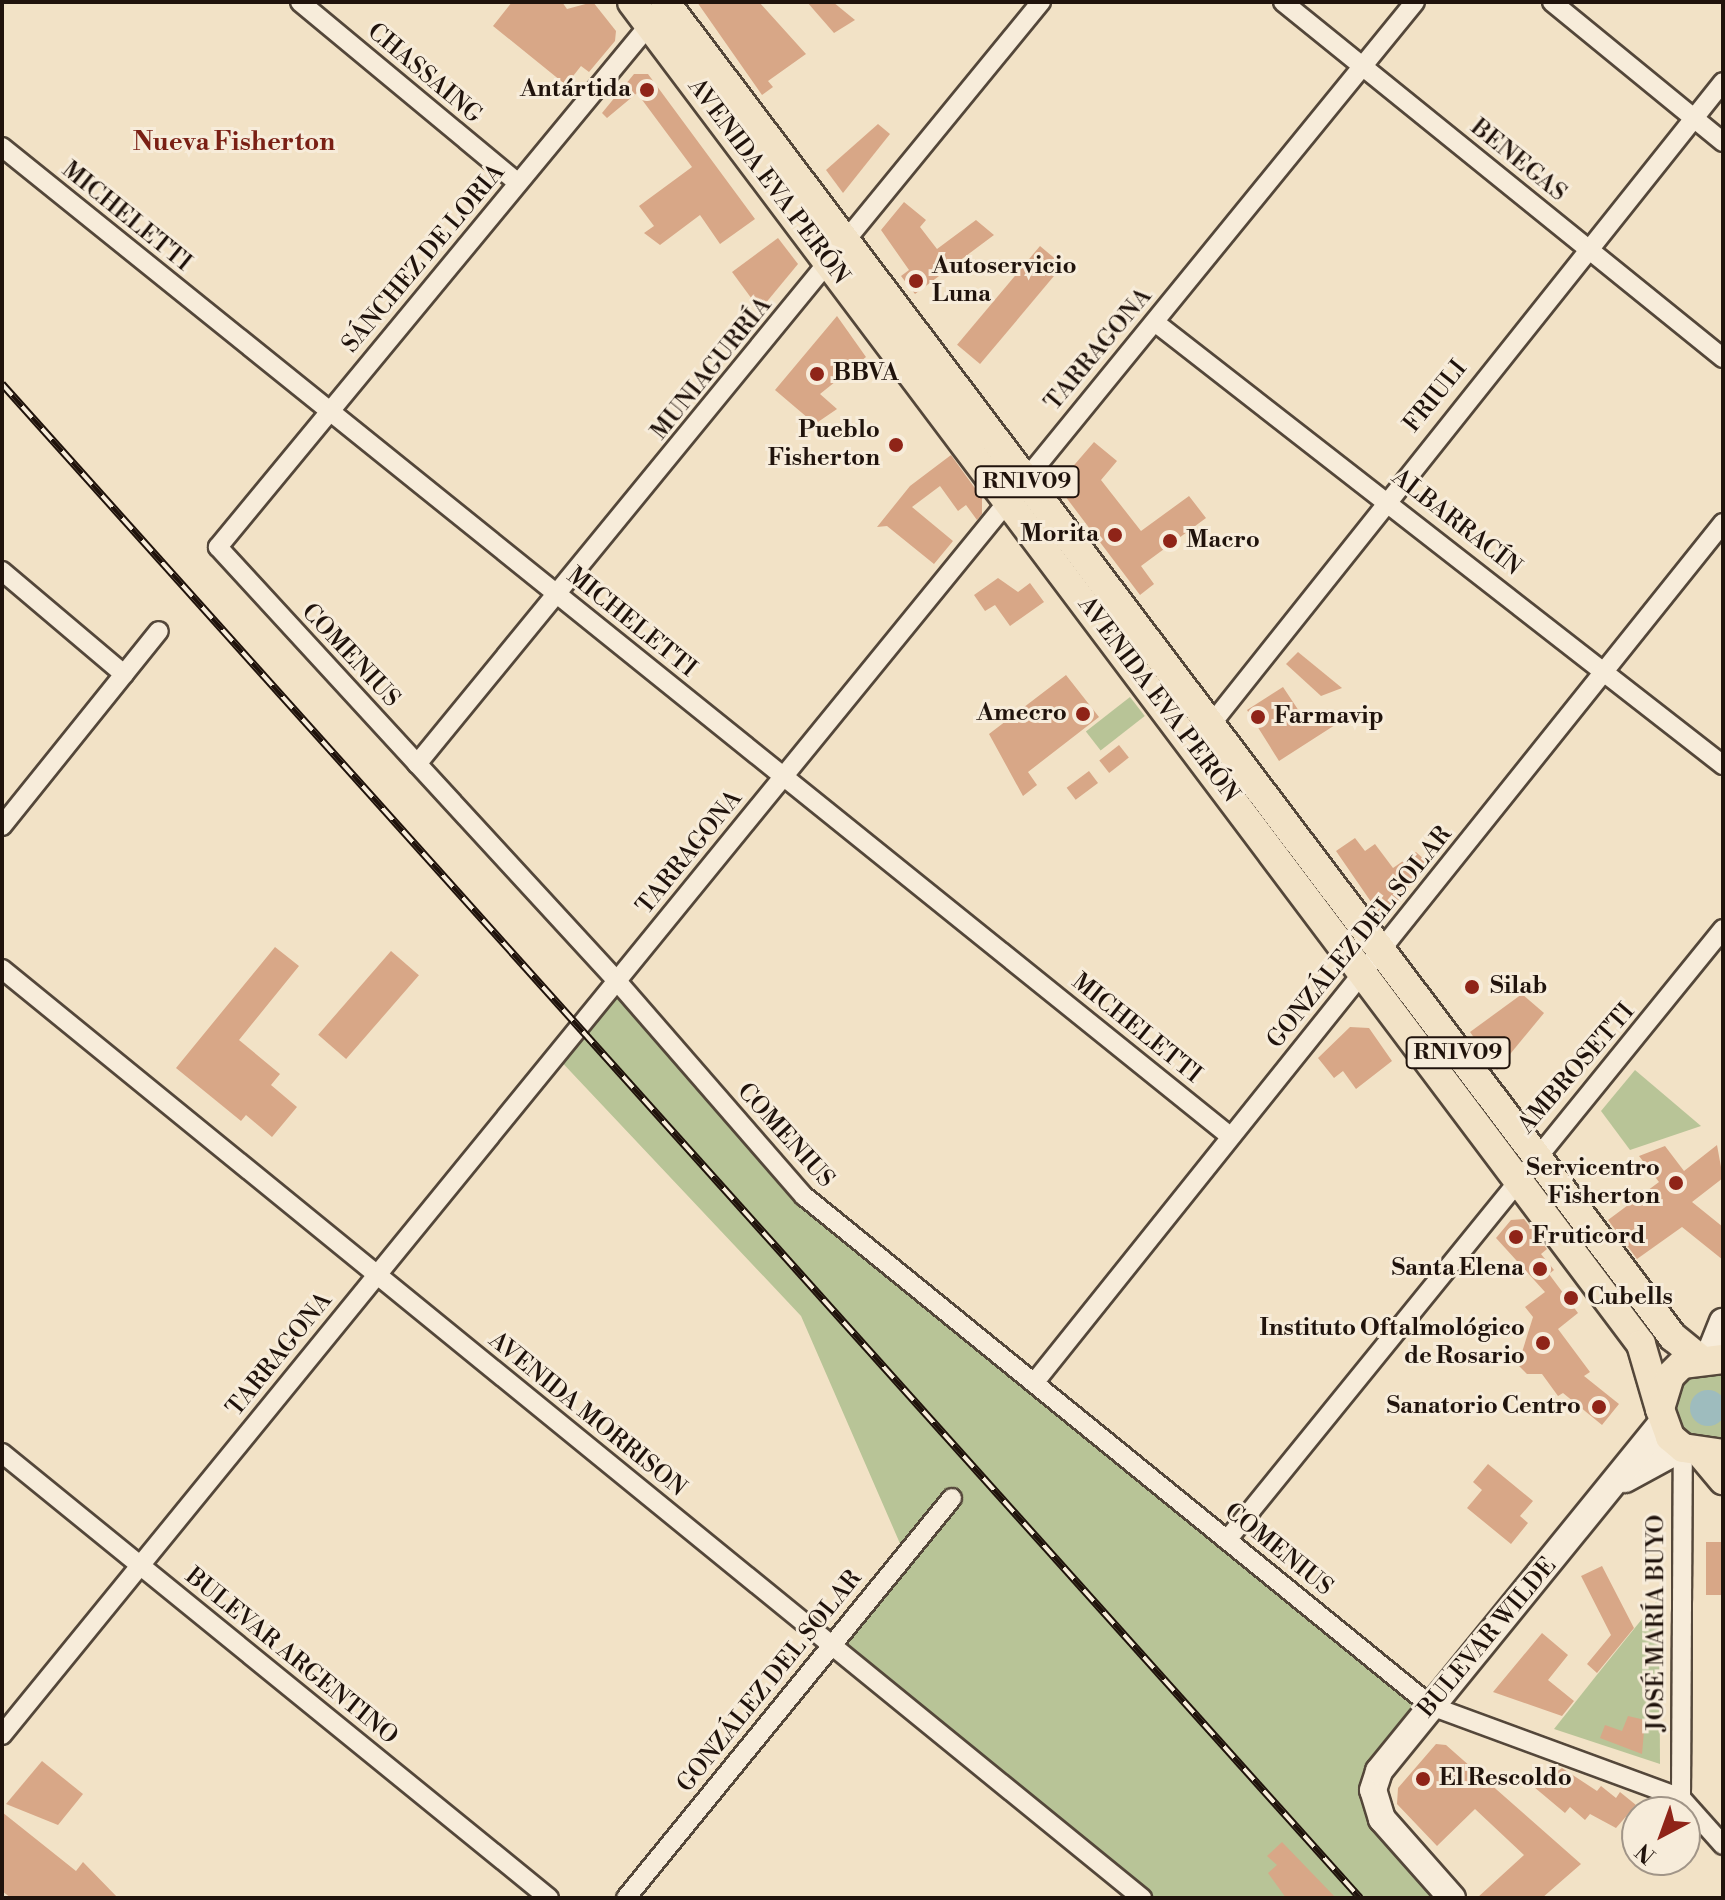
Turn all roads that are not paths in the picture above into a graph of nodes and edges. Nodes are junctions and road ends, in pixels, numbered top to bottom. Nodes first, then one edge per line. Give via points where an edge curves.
1 (300, 2) edge
2 (632, 2) edge
3 (1041, 2) edge
4 (1283, 2) edge
5 (1415, 2) edge
6 (1552, 2) edge
7 (662, 8) edge
8 (1364, 66) junction
9 (1723, 82) edge
10 (1694, 118) junction
11 (1723, 142) edge
12 (2, 147) edge
13 (518, 183) junction
14 (1587, 248) junction
15 (838, 253) junction
16 (1156, 323) junction
17 (1723, 358) edge
18 (329, 411) junction
19 (1014, 487) junction
20 (1386, 498) junction
21 (1723, 523) edge
22 (218, 547) joint
23 (2, 571) edge
24 (559, 596) junction
25 (159, 631) dead end
26 (1607, 672) junction
27 (124, 674) junction
28 (1208, 722) junction
29 (1193, 747) junction
30 (417, 764) junction
31 (1723, 765) edge
32 (784, 777) junction
33 (2, 826) edge
34 (1723, 929) edge
35 (1382, 950) junction
36 (2, 969) edge
37 (1361, 970) junction
38 (616, 980) junction
39 (1230, 1136) junction
40 (1535, 1155) junction
41 (1517, 1177) junction
42 (377, 1274) junction
43 (1723, 1322) edge
44 (1710, 1357) edge
45 (1034, 1383) junction
46 (1661, 1416) junction
47 (1698, 1451) edge
48 (2, 1453) edge
49 (1723, 1480) edge
50 (1618, 1483) junction
51 (952, 1498) dead end
52 (1227, 1540) junction
53 (140, 1565) junction
54 (830, 1644) junction
55 (1431, 1706) junction
56 (2, 1735) edge
57 (1676, 1796) edge
58 (1681, 1796) edge
59 (1701, 1820) edge
60 (1723, 1845) edge
61 (549, 1898) edge
62 (626, 1898) edge
63 (1142, 1898) edge
64 (1452, 1898) edge

1 - 13 street, CHASSAING
2 - 7 main road, AVENIDA EVA PERÓN / RN1V09
3 - 15 street, MUNIAGURRÍA
4 - 8 street, BENEGAS
5 - 8 street, TARRAGONA
6 - 10 street
7 - 13 street, SÁNCHEZ DE LORIA
7 - 15 main road, AVENIDA EVA PERÓN / RN1V09
8 - 14 street, BENEGAS
8 - 16 street, TARRAGONA
9 - 10 street, FRIULI
10 - 11 street
10 - 14 street, FRIULI
12 - 18 street, MICHELETTI
13 - 18 street, SÁNCHEZ DE LORIA
14 - 17 street, BENEGAS
14 - 20 street, FRIULI
15 - 19 main road, AVENIDA EVA PERÓN / RN1V09
15 - 24 street, MUNIAGURRÍA
16 - 19 street, TARRAGONA
16 - 20 street, ALBARRACÍN
18 - 22 street, SÁNCHEZ DE LORIA
18 - 24 street, MICHELETTI
19 - 28 main road, AVENIDA EVA PERÓN / RN1V09
19 - 29 main road, AVENIDA EVA PERÓN / RN1V09
19 - 32 street, TARRAGONA
20 - 26 street, ALBARRACÍN
20 - 28 street, FRIULI
21 - 26 street, GONZÁLEZ DEL SOLAR
22 - 30 street, COMENIUS
23 - 27 street
24 - 30 street, MUNIAGURRÍA
24 - 32 street, MICHELETTI
25 - 27 street
26 - 31 street, ALBARRACÍN
26 - 35 street, GONZÁLEZ DEL SOLAR
27 - 33 street
28 - 29 street, FRIULI
28 - 35 main road, AVENIDA EVA PERÓN / RN1V09
29 - 37 main road, AVENIDA EVA PERÓN / RN1V09
30 - 38 street, COMENIUS
32 - 38 street, TARRAGONA
32 - 39 street, MICHELETTI
34 - 40 street, AMBROSETTI via 1568,1124
35 - 37 street, GONZÁLEZ DEL SOLAR
35 - 40 main road, AVENIDA EVA PERÓN / RN1V09
36 - 42 street, AVENIDA MORRISON
37 - 39 street, GONZÁLEZ DEL SOLAR
37 - 41 main road, AVENIDA EVA PERÓN / RN1V09
38 - 42 street, TARRAGONA
38 - 45 street, COMENIUS via 804,1196
39 - 45 street, GONZÁLEZ DEL SOLAR
40 - 41 street, AMBROSETTI
40 - 44 main road, AVENIDA EVA PERÓN / RN1V09 via 1673,1337
41 - 46 main road, AVENIDA EVA PERÓN / RN1V09 via 1648,1354
41 - 52 street, AMBROSETTI
42 - 53 street, TARRAGONA
42 - 54 street, AVENIDA MORRISON
43 - 44 street
44 - 46 main road via 1670,1376
45 - 52 street, COMENIUS
46 - 47 main road, RN1V09
46 - 50 street, BULEVAR WILDE
47 - 49 main road, RN1V09
47 - 50 street, BULEVAR WILDE
47 - 58 street, JOSÉ MARÍA BUYO
48 - 53 street, BULEVAR ARGENTINO
50 - 55 street, BULEVAR WILDE
51 - 54 street, GONZÁLEZ DEL SOLAR
52 - 55 street, COMENIUS
53 - 56 street, TARRAGONA
53 - 61 street, BULEVAR ARGENTINO
54 - 62 street, GONZÁLEZ DEL SOLAR
54 - 63 street, AVENIDA MORRISON
55 - 57 street, COMENIUS
55 - 64 street, BULEVAR WILDE via 1379,1771 1374,1801
59 - 60 street

